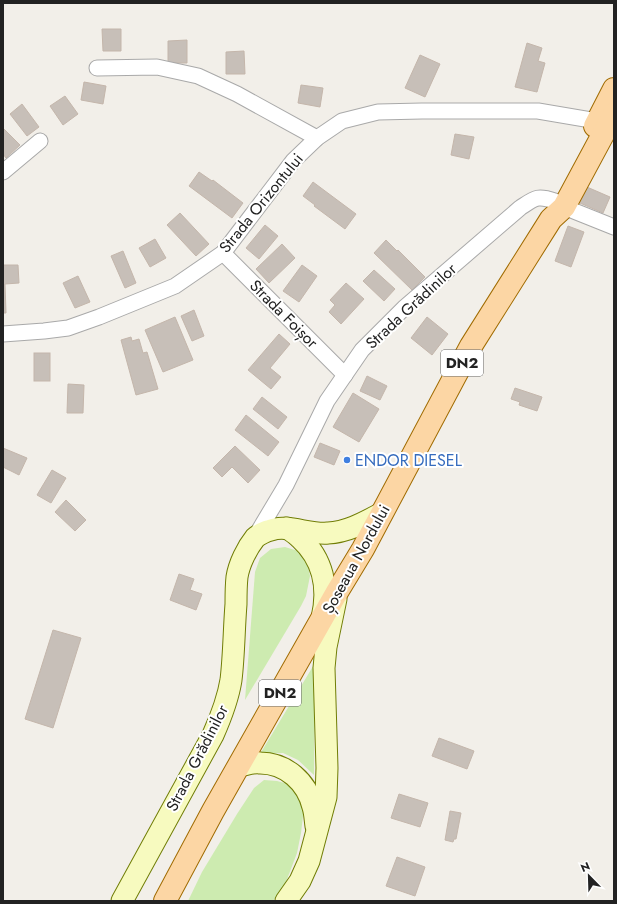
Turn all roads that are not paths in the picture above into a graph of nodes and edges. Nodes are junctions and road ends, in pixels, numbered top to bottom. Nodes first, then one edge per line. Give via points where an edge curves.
1 (97, 68) dead end
2 (614, 89) edge
3 (609, 120) edge
4 (317, 138) junction
5 (40, 141) dead end
6 (3, 172) edge
7 (557, 209) junction
8 (614, 227) edge
9 (222, 253) junction
10 (3, 334) edge
11 (345, 375) junction
12 (382, 513) junction
13 (287, 528) junction
14 (256, 537) junction
15 (337, 592) junction
16 (322, 620) junction
17 (239, 766) junction
18 (317, 833) junction
19 (122, 901) edge
20 (165, 901) edge
21 (286, 901) edge

1 - 4 street, Strada Orizontului via 156,67 198,76
2 - 3 main road, Șoseaua Nordului / DN2
3 - 4 street, Strada Orizontului via 538,111 378,112 342,121
3 - 7 main road, Șoseaua Nordului / DN2
4 - 9 street, Strada Orizontului via 293,162
5 - 6 street
7 - 8 street, Strada Grădinilor
7 - 11 street, Strada Grădinilor via 543,197 532,200 520,208 404,308 362,350
7 - 12 main road, Șoseaua Nordului / DN2 via 471,346
9 - 10 street, Strada Orizontului via 175,286 85,323 68,328
9 - 11 street, Strada Foișor
11 - 14 street, Strada Grădinilor via 327,401 286,485
12 - 13 street via 361,525 328,534
12 - 15 main road, Șoseaua Nordului / DN2
13 - 14 street via 271,529
13 - 16 street via 309,549 323,575 325,605
14 - 19 street, Strada Grădinilor via 244,555 237,576 233,660 220,720
15 - 16 main road, Șoseaua Nordului / DN2
15 - 18 street via 324,668 328,768 326,797
16 - 17 main road, Șoseaua Nordului / DN2
17 - 18 street via 260,763 281,766 298,778 307,791 313,807
17 - 20 main road, Șoseaua Nordului / DN2
18 - 21 street via 300,881

